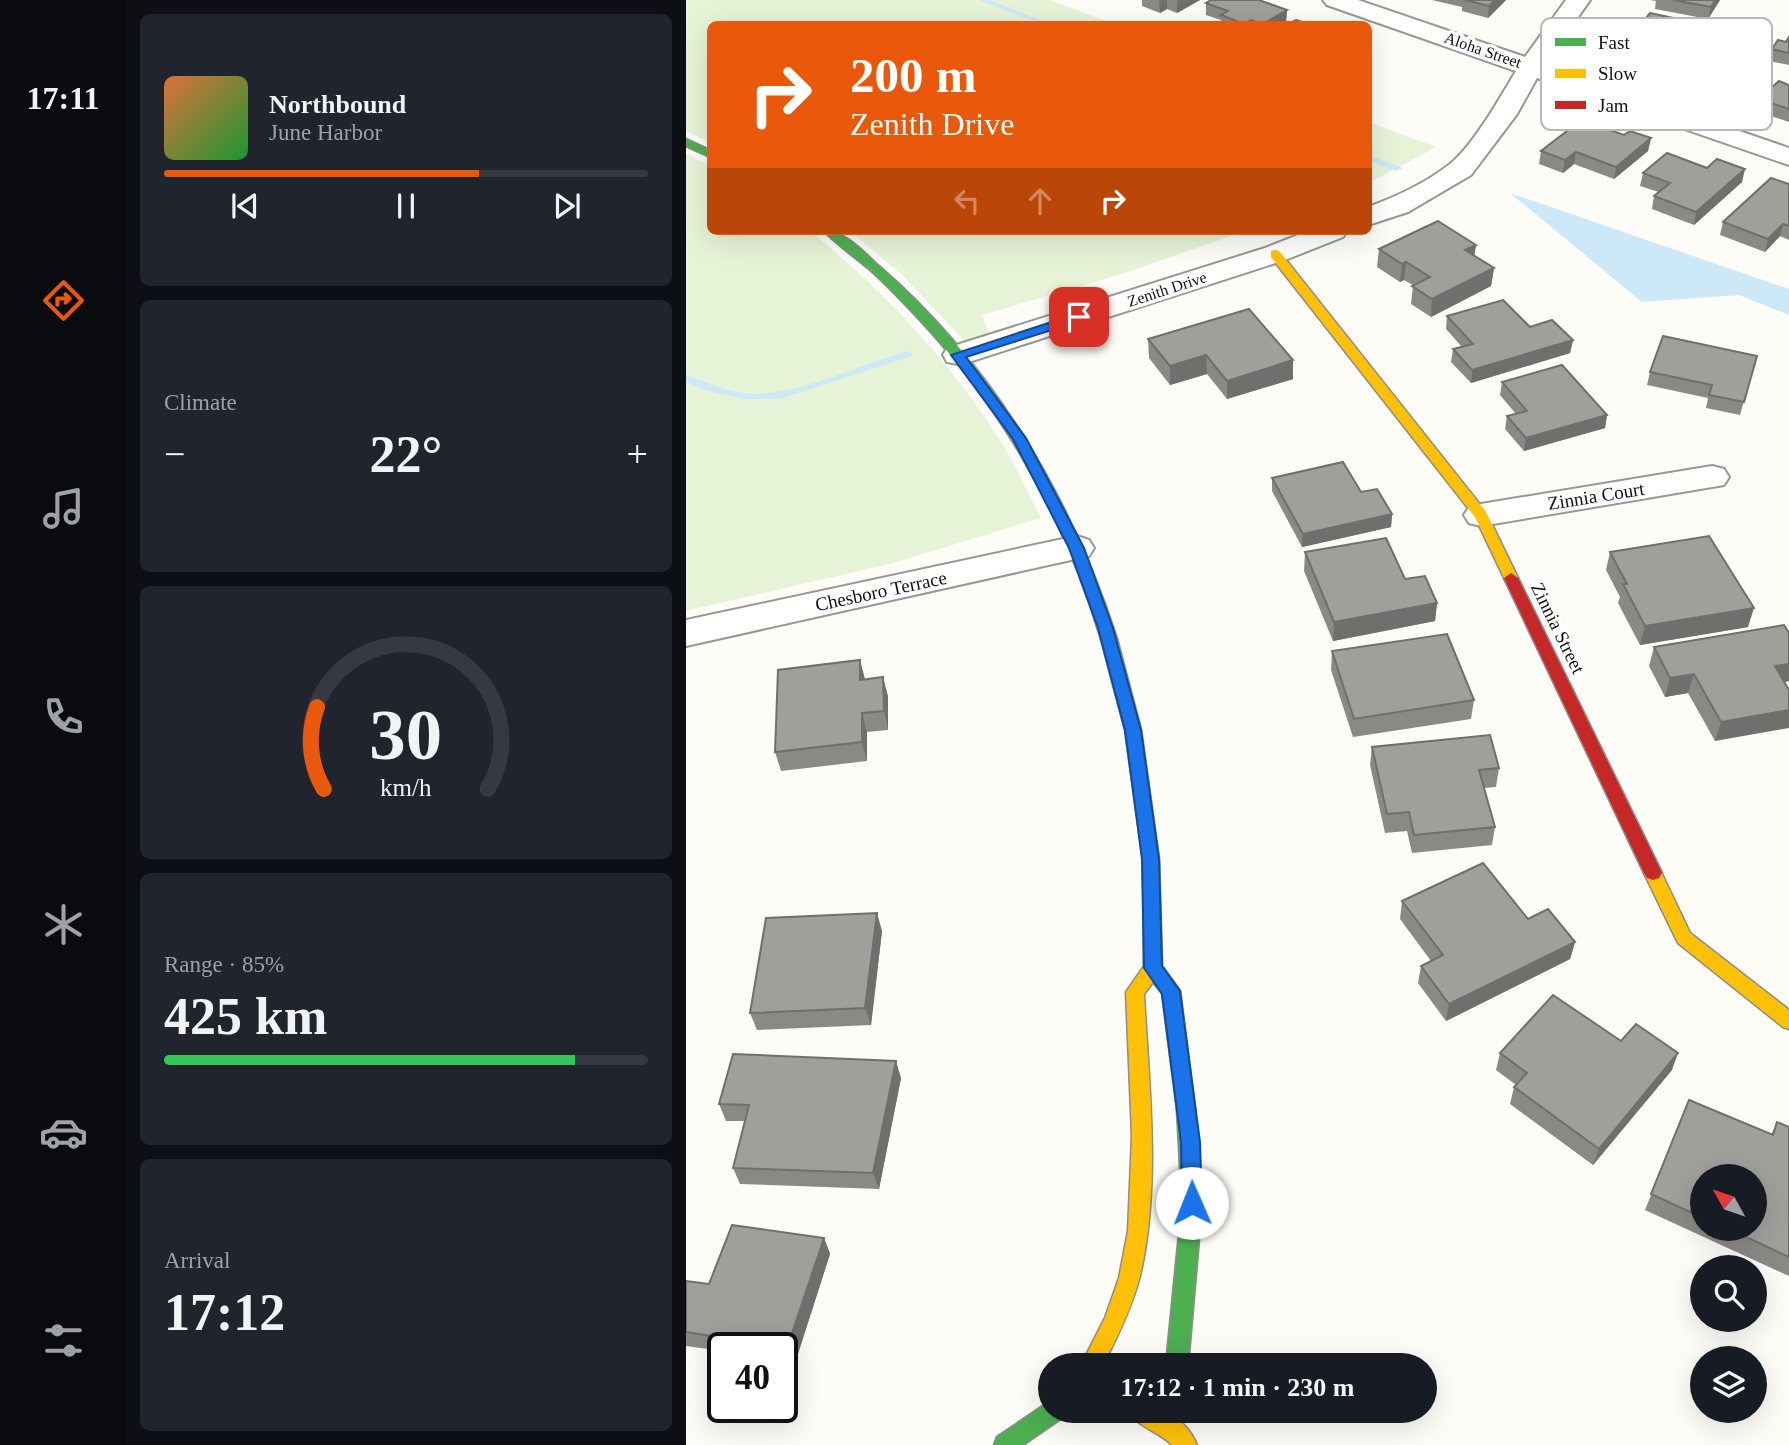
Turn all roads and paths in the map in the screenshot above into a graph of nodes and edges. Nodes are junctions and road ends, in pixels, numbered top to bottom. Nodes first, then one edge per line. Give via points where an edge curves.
1 (1335, 0) edge
2 (1578, 0) edge
3 (1565, 18) edge
4 (1541, 53) edge
5 (1531, 67) junction
6 (1541, 70) edge
7 (1712, 130) edge
8 (686, 142) edge
9 (707, 152) edge
10 (1789, 157) edge
11 (1372, 215) edge
12 (835, 235) edge
13 (1324, 235) edge
14 (1275, 254) junction
15 (958, 355) junction
16 (1712, 477) dead end
17 (1481, 515) junction
18 (1077, 548) junction
19 (686, 633) edge
20 (1153, 968) junction
21 (1789, 1021) edge
22 (1098, 1353) edge
23 (1178, 1353) edge
24 (1038, 1419) edge
25 (1162, 1423) edge
26 (1171, 1423) edge
27 (1171, 1428) junction
28 (1005, 1445) edge
29 (1186, 1445) edge

1 - 5 street, Aloha Street
2 - 3 street
4 - 5 street
5 - 6 street, Aloha Street
5 - 11 street via 1504,114 1461,169
7 - 10 street, Aloha Street
8 - 9 street
12 - 15 street via 887,279
13 - 14 street, Zenith Drive
14 - 15 street, Zenith Drive
14 - 17 street, Zinnia Street
15 - 18 street via 1019,438
16 - 17 street, Zinnia Court
17 - 21 street, Zinnia Street via 1684,938
18 - 19 street, Chesboro Terrace
18 - 20 street via 1106,628 1133,730 1151,859
20 - 22 street via 1135,992 1142,1206 1122,1302
20 - 23 street via 1171,991 1190,1142 1192,1203
24 - 28 street
25 - 27 street
26 - 27 street
27 - 29 street

